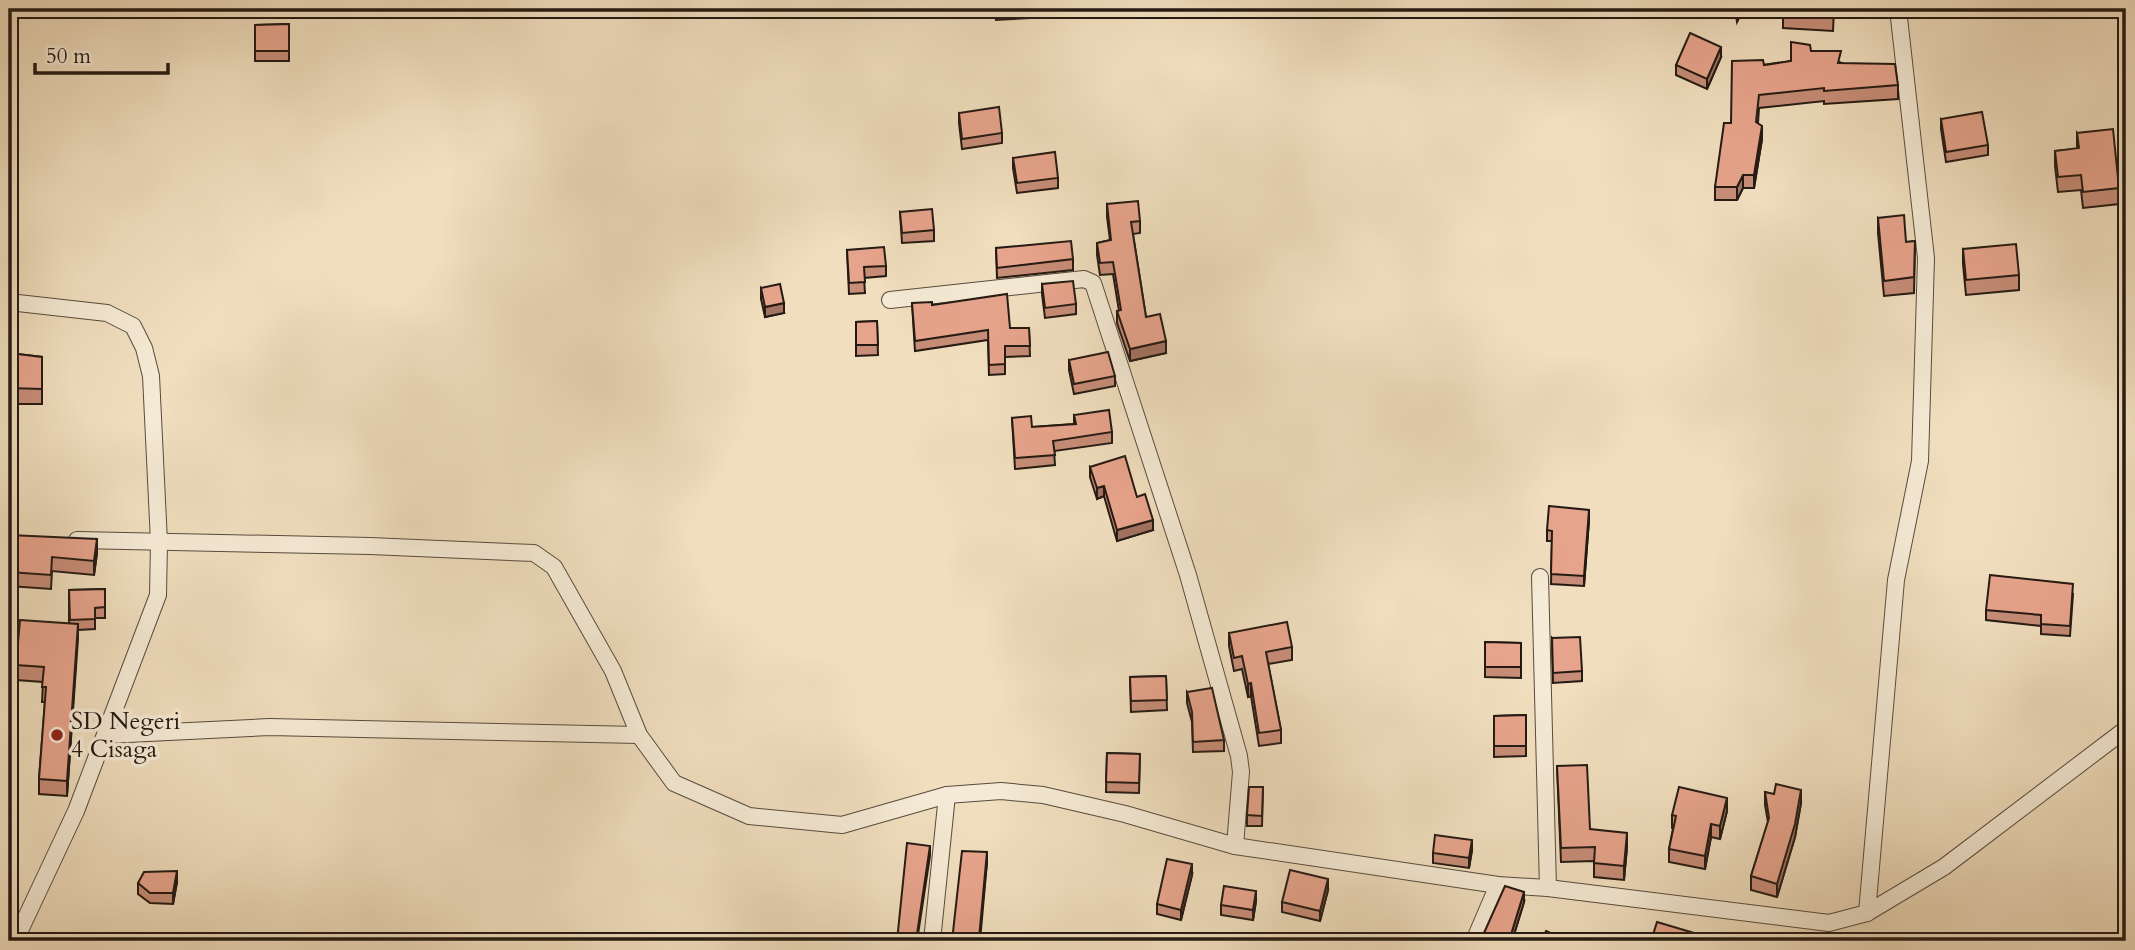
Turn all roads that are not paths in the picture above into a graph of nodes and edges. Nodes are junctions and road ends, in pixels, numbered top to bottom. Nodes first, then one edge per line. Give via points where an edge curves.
1 (1898, 9) edge
2 (890, 300) dead end
3 (9, 302) edge
4 (63, 540) edge
5 (159, 542) junction
6 (1540, 577) dead end
7 (2126, 729) edge
8 (107, 735) junction
9 (639, 735) junction
10 (947, 795) junction
11 (1234, 846) junction
12 (1498, 885) junction
13 (1548, 888) junction
14 (1867, 913) junction
15 (15, 941) edge
16 (932, 941) edge
17 (1474, 941) edge

1 - 14 street via 1926,258 1920,447 1896,580
2 - 11 street via 1084,279 1093,283 1188,575 1239,756
3 - 5 street via 107,313 133,326 151,376
4 - 5 street
5 - 8 street via 158,595
5 - 9 street via 370,545 534,554 554,567 613,671
6 - 13 street
7 - 14 street via 1944,867
8 - 9 street via 269,727
8 - 15 street
9 - 10 street via 674,783 749,816 842,825
10 - 11 street via 1043,795
10 - 16 street
11 - 12 street
12 - 13 street
12 - 17 street
13 - 14 street via 1829,923

